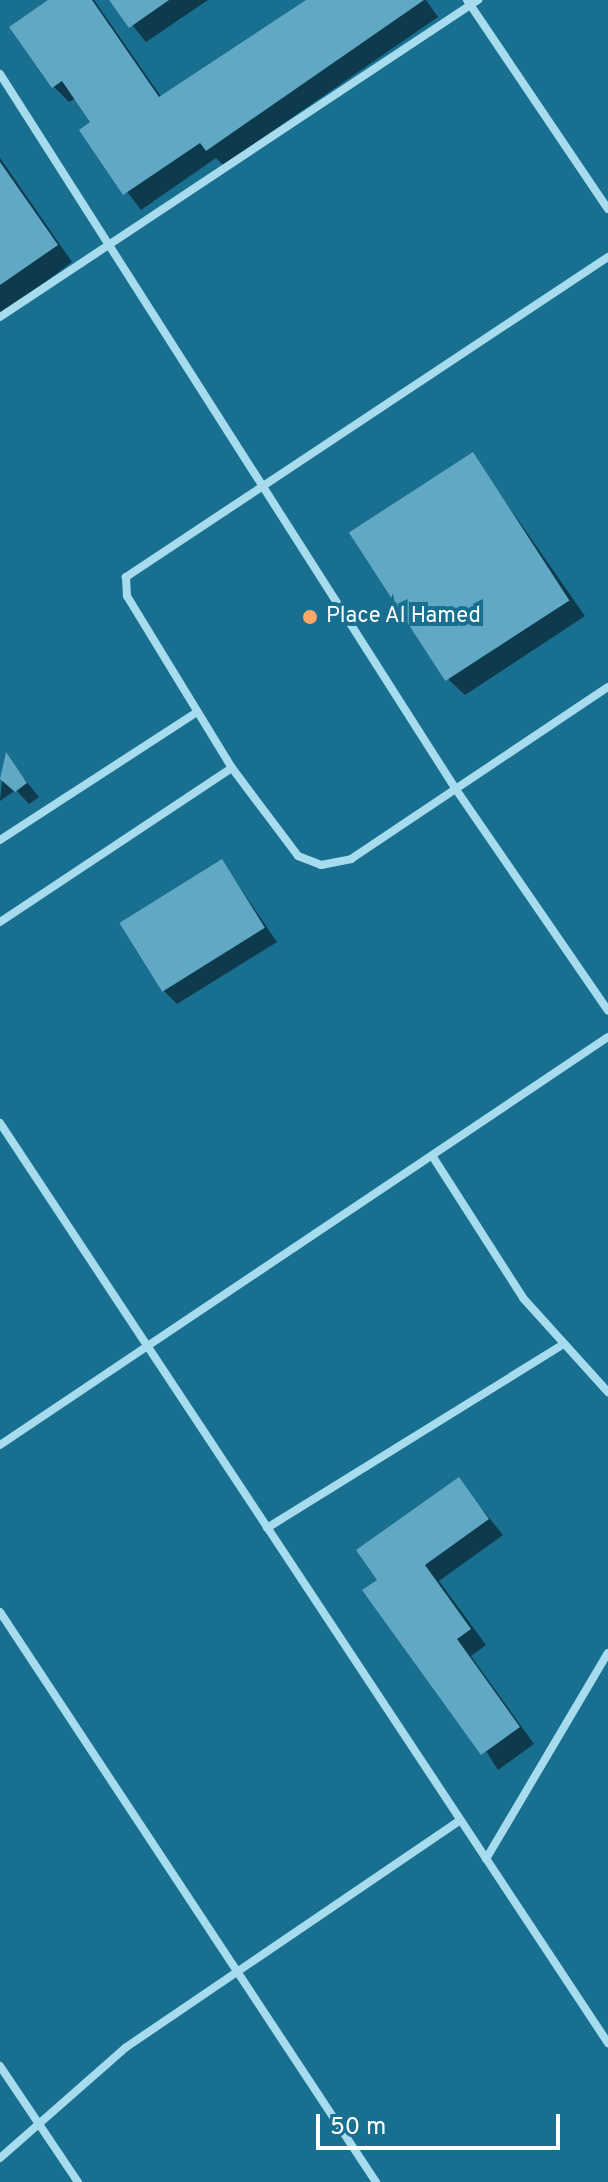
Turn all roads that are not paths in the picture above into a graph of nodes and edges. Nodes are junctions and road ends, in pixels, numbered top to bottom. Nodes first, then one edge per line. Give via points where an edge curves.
1 (472, 2) edge
2 (0, 74) edge
3 (608, 209) edge
4 (104, 246) junction
5 (608, 257) edge
6 (0, 317) edge
7 (261, 486) junction
8 (608, 687) edge
9 (197, 712) junction
10 (232, 768) junction
11 (455, 788) junction
12 (0, 840) edge
13 (0, 922) edge
14 (608, 1011) edge
15 (608, 1037) edge
16 (0, 1123) edge
17 (433, 1157) junction
18 (147, 1345) junction
19 (561, 1346) junction
20 (608, 1392) edge
21 (0, 1445) edge
22 (267, 1528) junction
23 (0, 1612) edge
24 (608, 1653) edge
25 (460, 1820) junction
26 (486, 1859) junction
27 (237, 1977) junction
28 (608, 2043) edge
29 (0, 2066) edge
30 (38, 2122) junction
31 (0, 2158) edge
32 (78, 2182) edge
33 (376, 2182) edge

1 - 3 street
1 - 4 street
2 - 4 street
4 - 6 street
4 - 7 street
5 - 7 street
7 - 9 street via 126,577 127,596
7 - 11 street
8 - 11 street
9 - 10 street
9 - 12 street
10 - 11 street via 298,856 321,865 351,859
10 - 13 street
11 - 14 street
15 - 17 street
16 - 18 street
17 - 18 street
17 - 19 street via 497,1262
18 - 21 street
18 - 22 street
19 - 20 street
19 - 22 street
22 - 25 street
23 - 27 street
24 - 26 street
25 - 26 street
25 - 27 street
26 - 28 street
27 - 30 street via 125,2048
27 - 33 street
29 - 30 street
30 - 31 street
30 - 32 street

